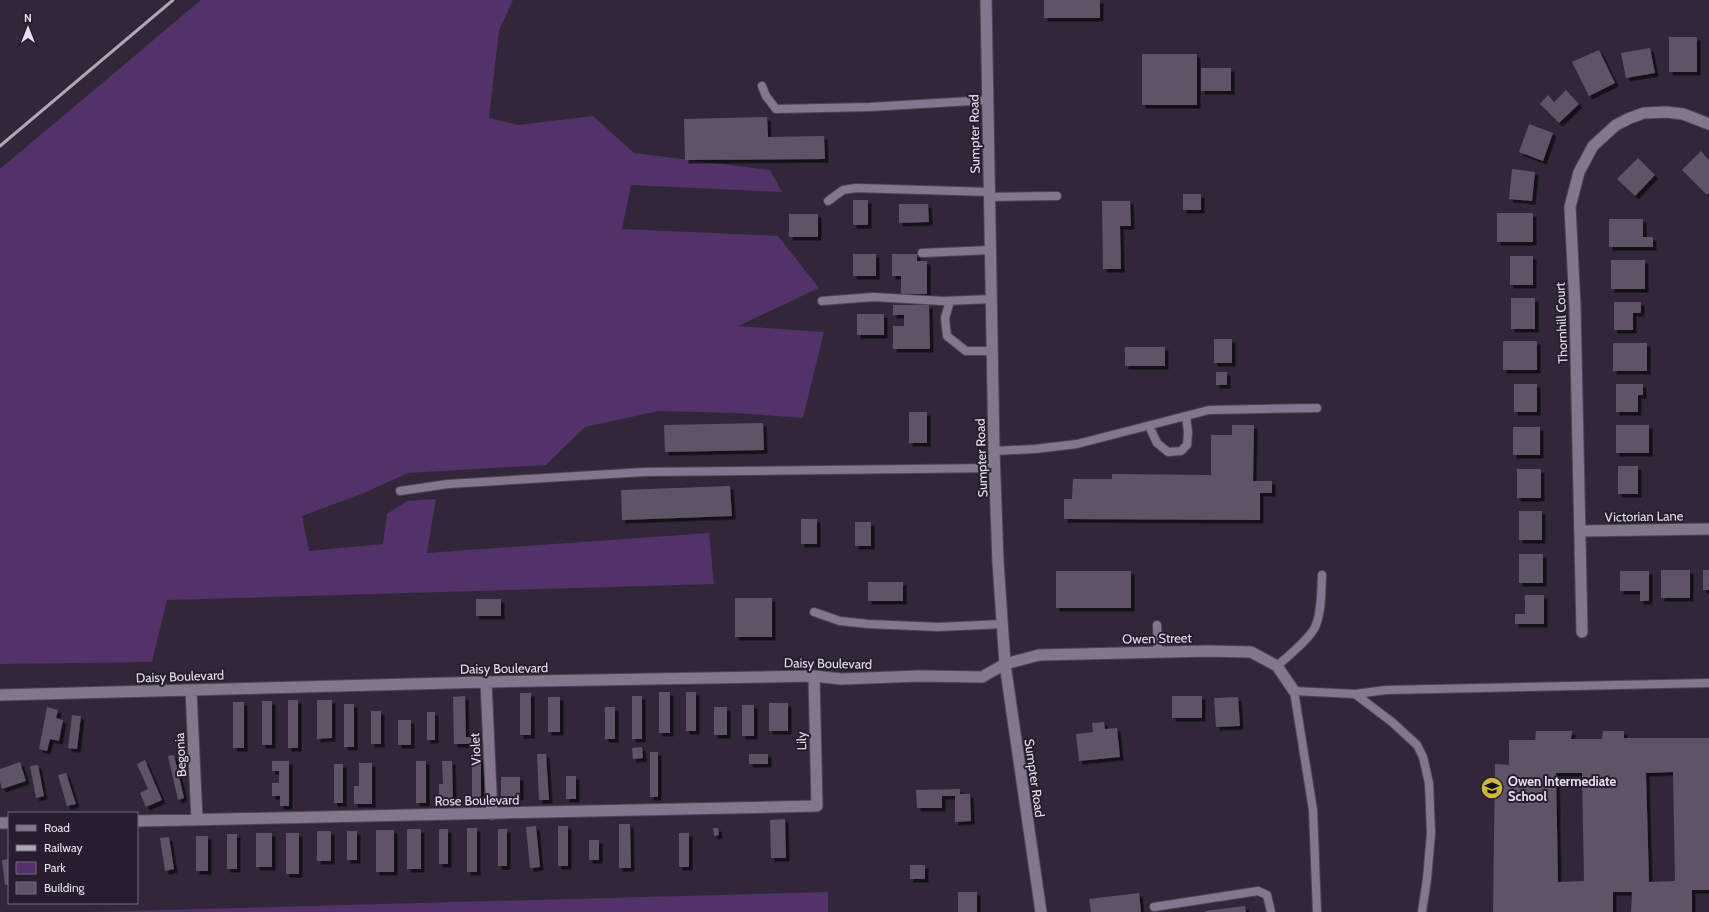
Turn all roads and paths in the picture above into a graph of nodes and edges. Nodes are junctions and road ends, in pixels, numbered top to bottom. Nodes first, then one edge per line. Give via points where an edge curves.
1 (986, 0) edge
2 (762, 86) dead end
3 (988, 100) junction
4 (1709, 124) edge
5 (990, 195) junction
6 (1057, 196) dead end
7 (828, 201) dead end
8 (991, 250) junction
9 (922, 253) dead end
10 (992, 299) junction
11 (950, 300) junction
12 (822, 301) dead end
13 (992, 351) junction
14 (1317, 408) dead end
15 (1186, 416) junction
16 (1149, 426) junction
17 (994, 451) junction
18 (995, 468) junction
19 (400, 491) dead end
20 (1709, 529) edge
21 (1580, 531) junction
22 (1322, 575) dead end
23 (814, 612) dead end
24 (1003, 624) junction
25 (1157, 625) dead end
26 (1582, 632) dead end
27 (1158, 652) junction
28 (1005, 664) junction
29 (1278, 666) junction
30 (814, 676) junction
31 (486, 682) junction
32 (1709, 682) edge
33 (191, 690) junction
34 (1294, 691) junction
35 (1355, 694) junction
36 (0, 695) edge
37 (817, 806) joint
38 (492, 814) junction
39 (197, 820) junction
40 (138, 821) edge
41 (1154, 907) dead end
42 (1041, 912) edge
43 (1271, 912) edge
44 (1317, 912) edge
45 (1422, 912) edge

1 - 3 street, Sumpter Road
2 - 3 lane via 776,109
3 - 5 street, Sumpter Road
4 - 21 street, Thornhill Court via 1683,114 1666,112 1644,113 1630,118 1616,125 1593,146 1579,172 1570,207
5 - 6 lane
5 - 7 lane via 856,188 843,190
5 - 8 street, Sumpter Road
8 - 9 lane
8 - 10 street, Sumpter Road
10 - 11 lane
10 - 13 street, Sumpter Road
11 - 12 lane via 874,297
11 - 13 lane via 945,318 947,336 966,351
13 - 17 street, Sumpter Road
14 - 15 lane via 1209,410
15 - 16 lane
15 - 16 lane via 1187,445 1181,451 1168,452 1157,443
16 - 17 lane via 1077,444
17 - 18 street, Sumpter Road
18 - 19 lane via 644,472 448,484
18 - 24 street, Sumpter Road
20 - 21 street, Victorian Lane
21 - 26 street, Thornhill Court
22 - 29 lane via 1316,626
23 - 24 lane via 840,621 868,624 938,627
24 - 28 street, Sumpter Road
25 - 27 lane
27 - 28 street, Owen Street via 1039,655
27 - 29 street, Owen Street via 1251,652
28 - 30 street, Daisy Boulevard via 982,677 920,676 841,680
28 - 42 street, Sumpter Road
29 - 34 street, Owen Street
30 - 31 street, Daisy Boulevard
30 - 37 street, Lily
31 - 33 street, Daisy Boulevard
31 - 38 street, Violet
32 - 35 lane via 1386,690
33 - 36 street, Daisy Boulevard
33 - 39 street, Begonia
34 - 35 lane
34 - 44 lane via 1313,810
35 - 45 lane via 1409,736 1423,757 1429,783 1431,833
37 - 38 street, Rose Boulevard
38 - 39 street, Rose Boulevard
39 - 40 street, Rose Boulevard
41 - 43 lane via 1258,891 1267,895

